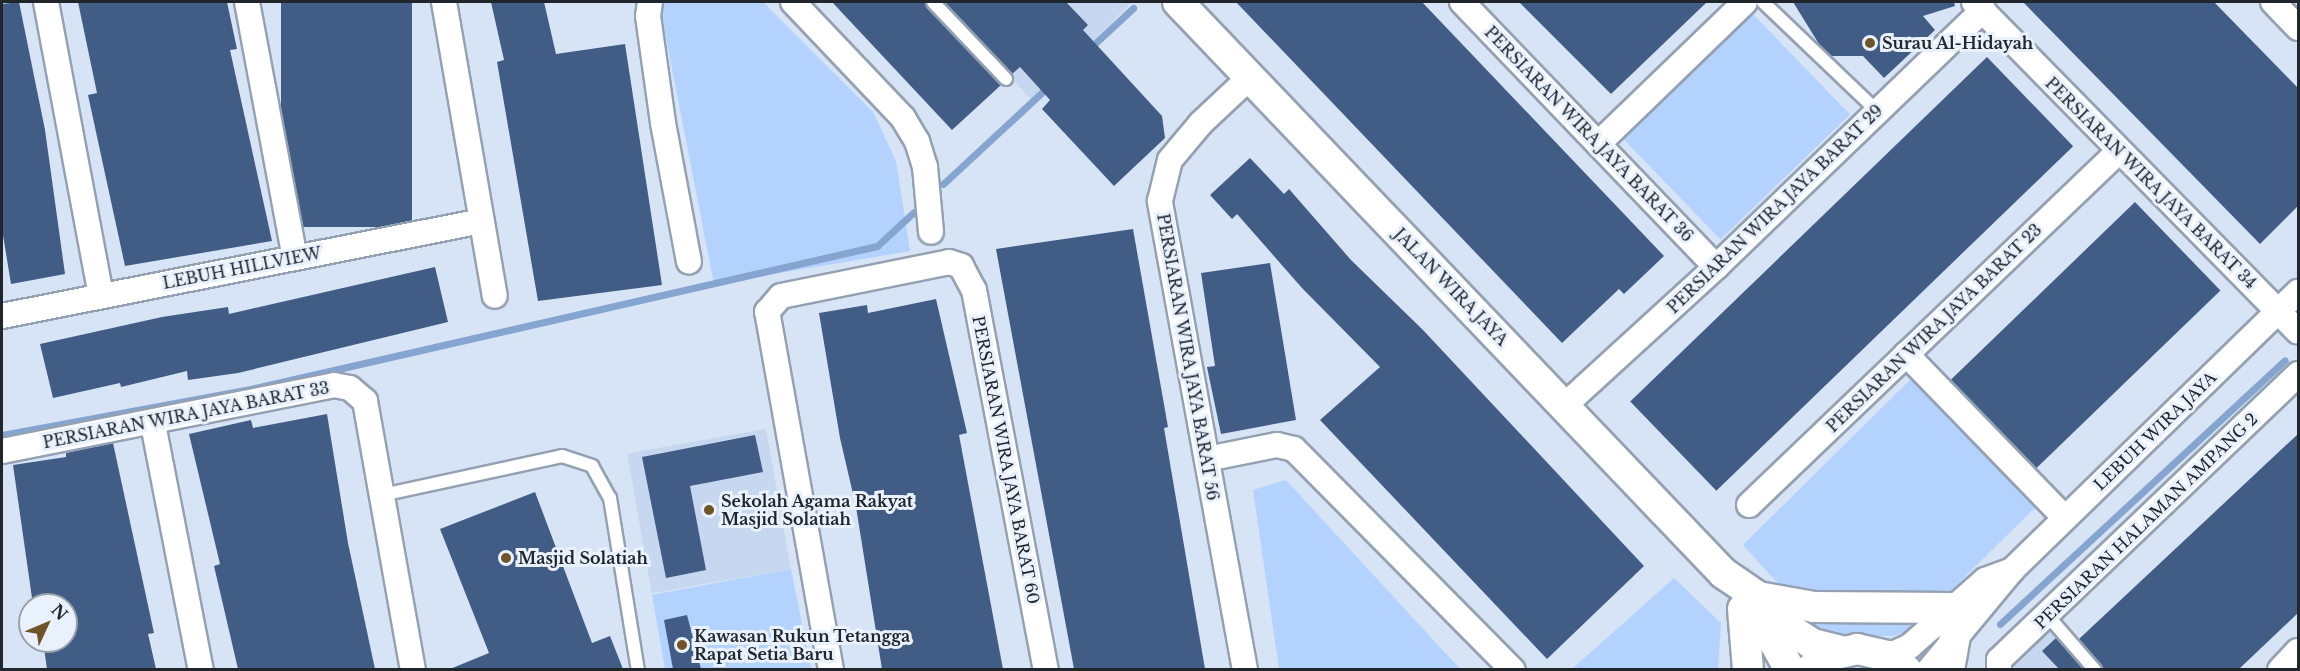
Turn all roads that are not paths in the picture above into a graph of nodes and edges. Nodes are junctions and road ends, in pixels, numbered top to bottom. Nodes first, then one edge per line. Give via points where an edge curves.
1 (46, 2) edge
2 (246, 2) edge
3 (444, 2) edge
4 (650, 2) edge
5 (793, 2) edge
6 (933, 2) edge
7 (1178, 2) edge
8 (1462, 2) edge
9 (1745, 2) edge
10 (1763, 2) edge
11 (2273, 2) edge
12 (1979, 6) edge
13 (2298, 28) edge
14 (1250, 77) junction
15 (1006, 79) dead end
16 (1878, 111) junction
17 (1598, 144) junction
18 (2118, 152) junction
19 (482, 221) junction
20 (931, 232) dead end
21 (295, 258) junction
22 (689, 262) dead end
23 (1716, 267) junction
24 (2298, 292) edge
25 (100, 295) junction
26 (495, 296) dead end
27 (2278, 311) junction
28 (2, 316) edge
29 (2298, 332) edge
30 (1906, 354) junction
31 (2298, 374) edge
32 (1565, 405) junction
33 (153, 424) junction
34 (2, 451) edge
35 (1207, 459) junction
36 (382, 495) junction
37 (1749, 505) dead end
38 (2065, 518) junction
39 (1751, 603) junction
40 (2048, 616) junction
41 (1954, 623) junction
42 (1842, 651) junction
43 (2298, 651) edge
44 (1897, 663) edge
45 (201, 669) edge
46 (413, 669) edge
47 (638, 669) edge
48 (831, 669) edge
49 (1046, 669) edge
50 (1245, 669) edge
51 (1513, 669) edge
52 (1748, 669) edge
53 (1790, 669) edge
54 (1810, 669) edge
55 (1929, 669) edge
56 (1949, 669) edge
57 (1999, 669) edge
58 (2096, 669) edge
59 (2280, 669) edge

1 - 25 street
2 - 21 street
3 - 19 street
4 - 22 street via 648,16 663,123
5 - 20 street via 903,118 925,167
6 - 15 lane
7 - 14 street, JALAN WIRA JAYA
8 - 17 street, PERSIARAN WIRA JAYA BARAT 36
9 - 17 street
10 - 16 lane
11 - 13 street
12 - 16 street, PERSIARAN WIRA JAYA BARAT 29
12 - 18 street, PERSIARAN WIRA JAYA BARAT 34
14 - 32 street, JALAN WIRA JAYA
14 - 35 street, PERSIARAN WIRA JAYA BARAT 56 via 1184,142 1170,160 1162,180 1160,201
16 - 23 street, PERSIARAN WIRA JAYA BARAT 29
17 - 23 street, PERSIARAN WIRA JAYA BARAT 36
18 - 27 street, PERSIARAN WIRA JAYA BARAT 34
18 - 30 street, PERSIARAN WIRA JAYA BARAT 23
19 - 21 street, LEBUH HILLVIEW
19 - 26 street
21 - 25 street, LEBUH HILLVIEW
23 - 32 street, PERSIARAN WIRA JAYA BARAT 29
24 - 27 street, LEBUH WIRA JAYA
25 - 28 street, LEBUH HILLVIEW
27 - 29 street, PERSIARAN WIRA JAYA BARAT 34
27 - 38 street, LEBUH WIRA JAYA
30 - 37 street, PERSIARAN WIRA JAYA BARAT 23
30 - 38 street
31 - 40 street, PERSIARAN HALAMAN AMPANG 2
32 - 39 street, JALAN WIRA JAYA
33 - 34 street, PERSIARAN WIRA JAYA BARAT 33
33 - 36 street, PERSIARAN WIRA JAYA BARAT 33 via 334,385 350,388 365,402
33 - 45 street
35 - 50 street, PERSIARAN WIRA JAYA BARAT 56
35 - 51 street via 1277,446 1294,449
36 - 46 street
36 - 47 lane via 562,456 592,466 609,498
38 - 41 street, LEBUH WIRA JAYA via 2012,570 1985,580
39 - 41 street
39 - 42 street, JALAN WIRA JAYA via 1813,644
39 - 52 street
39 - 53 street, JALAN WIRA JAYA
40 - 57 street, PERSIARAN HALAMAN AMPANG 2 via 1999,660
40 - 58 lane
41 - 44 street, LEBUH WIRA JAYA via 1910,645
41 - 55 street, LEBUH WIRA JAYA
41 - 56 street
42 - 44 street, JALAN WIRA JAYA via 1857,649
42 - 54 street
43 - 59 street
48 - 49 street, PERSIARAN WIRA JAYA BARAT 60 via 767,312 781,296 949,262 961,266 974,290

